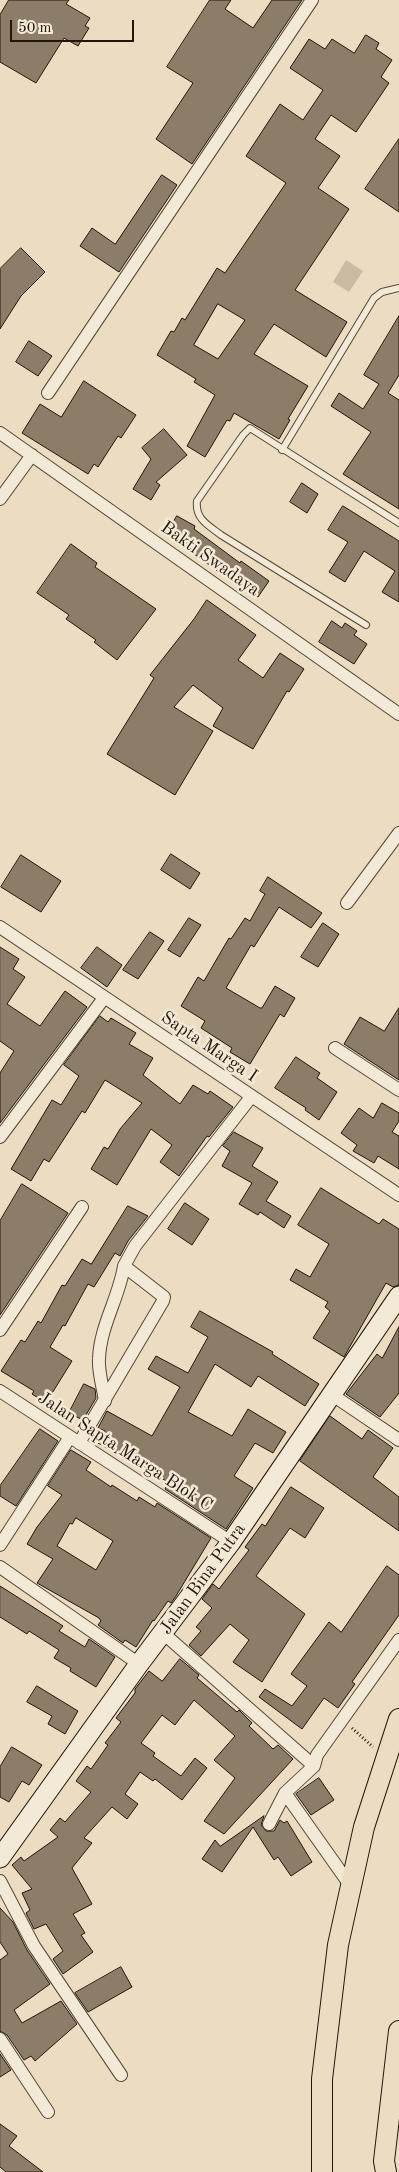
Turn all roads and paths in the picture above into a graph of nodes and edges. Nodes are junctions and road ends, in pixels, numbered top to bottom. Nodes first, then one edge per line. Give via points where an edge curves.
1 (312, 0) edge
2 (399, 288) edge
3 (48, 393) dead end
4 (0, 433) edge
5 (282, 450) junction
6 (32, 455) junction
7 (0, 499) edge
8 (399, 523) edge
9 (366, 625) dead end
10 (399, 714) edge
11 (399, 834) edge
12 (347, 903) dead end
13 (0, 927) edge
14 (104, 998) junction
15 (335, 1048) dead end
16 (399, 1090) edge
17 (251, 1097) junction
18 (0, 1137) edge
19 (399, 1196) edge
20 (82, 1207) dead end
21 (124, 1266) junction
22 (399, 1296) edge
23 (0, 1330) edge
24 (0, 1391) edge
25 (331, 1394) junction
26 (105, 1400) junction
27 (75, 1440) junction
28 (399, 1440) edge
29 (231, 1542) junction
30 (0, 1545) edge
31 (0, 1567) edge
32 (163, 1634) junction
33 (399, 1640) edge
34 (139, 1664) junction
35 (399, 1718) edge
36 (342, 1720) junction
37 (386, 1758) junction
38 (314, 1766) junction
39 (285, 1794) junction
40 (269, 1824) dead end
41 (3, 1848) edge
42 (0, 1881) edge
43 (350, 1884) junction
44 (399, 2031) edge
45 (0, 2039) edge
46 (121, 2075) dead end
47 (48, 2112) dead end
48 (322, 2172) edge
49 (386, 2172) edge

1 - 3 street
2 - 5 lane via 382,292 374,298
4 - 6 street, Bakti Swadaya
5 - 8 lane
5 - 9 lane via 247,429 197,500 196,512 201,520 221,535
6 - 7 street
6 - 10 street, Bakti Swadaya
11 - 12 street
13 - 14 street, Sapta Marga I
14 - 17 street, Sapta Marga I
14 - 18 street
15 - 16 street
17 - 19 street, Sapta Marga I
17 - 21 street via 135,1246
20 - 23 street
21 - 26 street via 106,1320 100,1351
21 - 26 street via 164,1297
22 - 25 street, Jalan Bina Putra
24 - 27 street, Jalan Sapta Marga Blok C
25 - 28 street
25 - 29 street, Jalan Bina Putra
26 - 27 street
27 - 29 street, Jalan Sapta Marga Blok C
27 - 30 street
29 - 32 street, Jalan Bina Putra
31 - 34 street
32 - 34 street, Jalan Bina Putra
32 - 38 street
33 - 36 street
34 - 41 street, Jalan Bina Putra
35 - 37 main road
36 - 37 path
36 - 38 street via 317,1755
37 - 43 main road
38 - 39 street
39 - 40 street
39 - 43 street
42 - 46 street via 34,1946
43 - 48 main road via 338,1945 322,2080
44 - 49 main road via 384,2161
45 - 47 street

